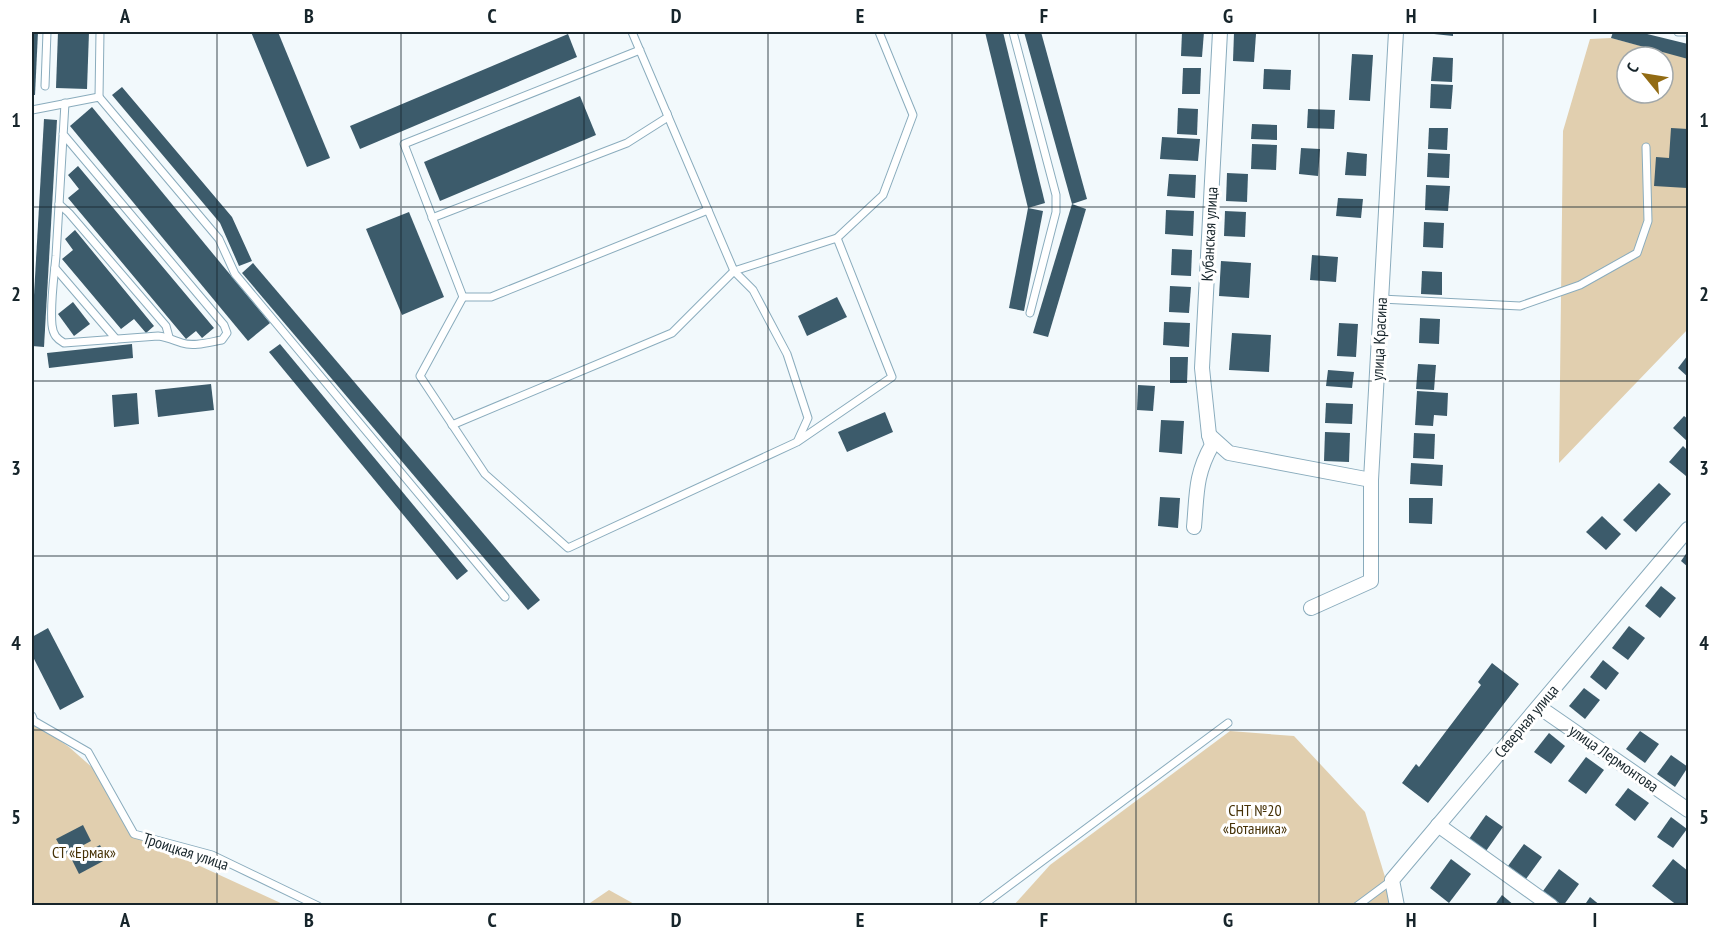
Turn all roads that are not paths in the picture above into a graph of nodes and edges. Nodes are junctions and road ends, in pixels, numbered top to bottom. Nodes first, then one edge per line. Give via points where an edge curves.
1 (47, 32) edge
2 (100, 32) edge
3 (632, 32) edge
4 (879, 32) edge
5 (1012, 32) edge
6 (1220, 32) edge
7 (1396, 32) edge
8 (1678, 32) edge
9 (1686, 32) edge
10 (640, 50) junction
11 (45, 86) dead end
12 (99, 97) junction
13 (65, 104) junction
14 (32, 110) edge
15 (668, 117) junction
16 (63, 134) junction
17 (1646, 147) dead end
18 (59, 204) junction
19 (708, 210) junction
20 (432, 218) junction
21 (837, 238) junction
22 (55, 268) junction
23 (734, 271) junction
24 (463, 297) junction
25 (1381, 299) junction
26 (1030, 313) dead end
27 (169, 337) junction
28 (116, 339) junction
29 (452, 425) junction
30 (1209, 435) junction
31 (797, 442) junction
32 (1371, 480) junction
33 (1194, 527) dead end
34 (1689, 529) edge
35 (505, 597) dead end
36 (1311, 608) dead end
37 (1539, 707) junction
38 (32, 716) edge
39 (1228, 723) dead end
40 (1689, 810) edge
41 (1438, 825) junction
42 (1392, 880) junction
43 (318, 906) edge
44 (982, 906) edge
45 (1357, 906) edge
46 (1397, 906) edge
47 (1551, 906) edge

1 - 11 lane
2 - 12 lane
3 - 10 lane
3 - 15 lane
4 - 21 lane via 913,115 883,195
5 - 26 lane via 1056,195 1056,212
6 - 30 street, Кубанская улица via 1202,368
7 - 25 street, улица Красина
8 - 9 lane
10 - 15 lane
10 - 20 lane via 404,144
12 - 13 lane
12 - 35 lane via 219,239 235,274
13 - 14 lane
13 - 16 lane
15 - 19 lane
15 - 20 lane via 627,143
16 - 18 lane
16 - 27 lane via 227,333 222,340 191,345
17 - 25 lane via 1648,221 1637,253 1580,285 1520,306
18 - 22 lane
18 - 27 lane via 166,326
19 - 23 lane
19 - 24 lane via 491,297
20 - 24 lane
21 - 23 lane
21 - 31 lane via 892,377
22 - 28 lane
22 - 28 lane via 55,338 64,343
23 - 29 lane via 672,333
23 - 31 lane via 753,290 787,354 808,418
24 - 29 lane via 420,376
25 - 32 street, улица Красина
27 - 28 lane
29 - 31 lane via 485,474 568,548
30 - 32 street via 1229,453
30 - 33 street, Кубанская улица via 1212,445 1196,483
32 - 36 street, улица Красина via 1371,581
34 - 37 street, Северная улица
37 - 40 street, улица Лермонтова
37 - 41 street, Северная улица
38 - 43 lane, Троицкая улица via 34,721 88,752 134,834 212,855
39 - 44 lane
41 - 42 street, Северная улица
41 - 47 street
42 - 45 lane, Северная улица
42 - 46 street

